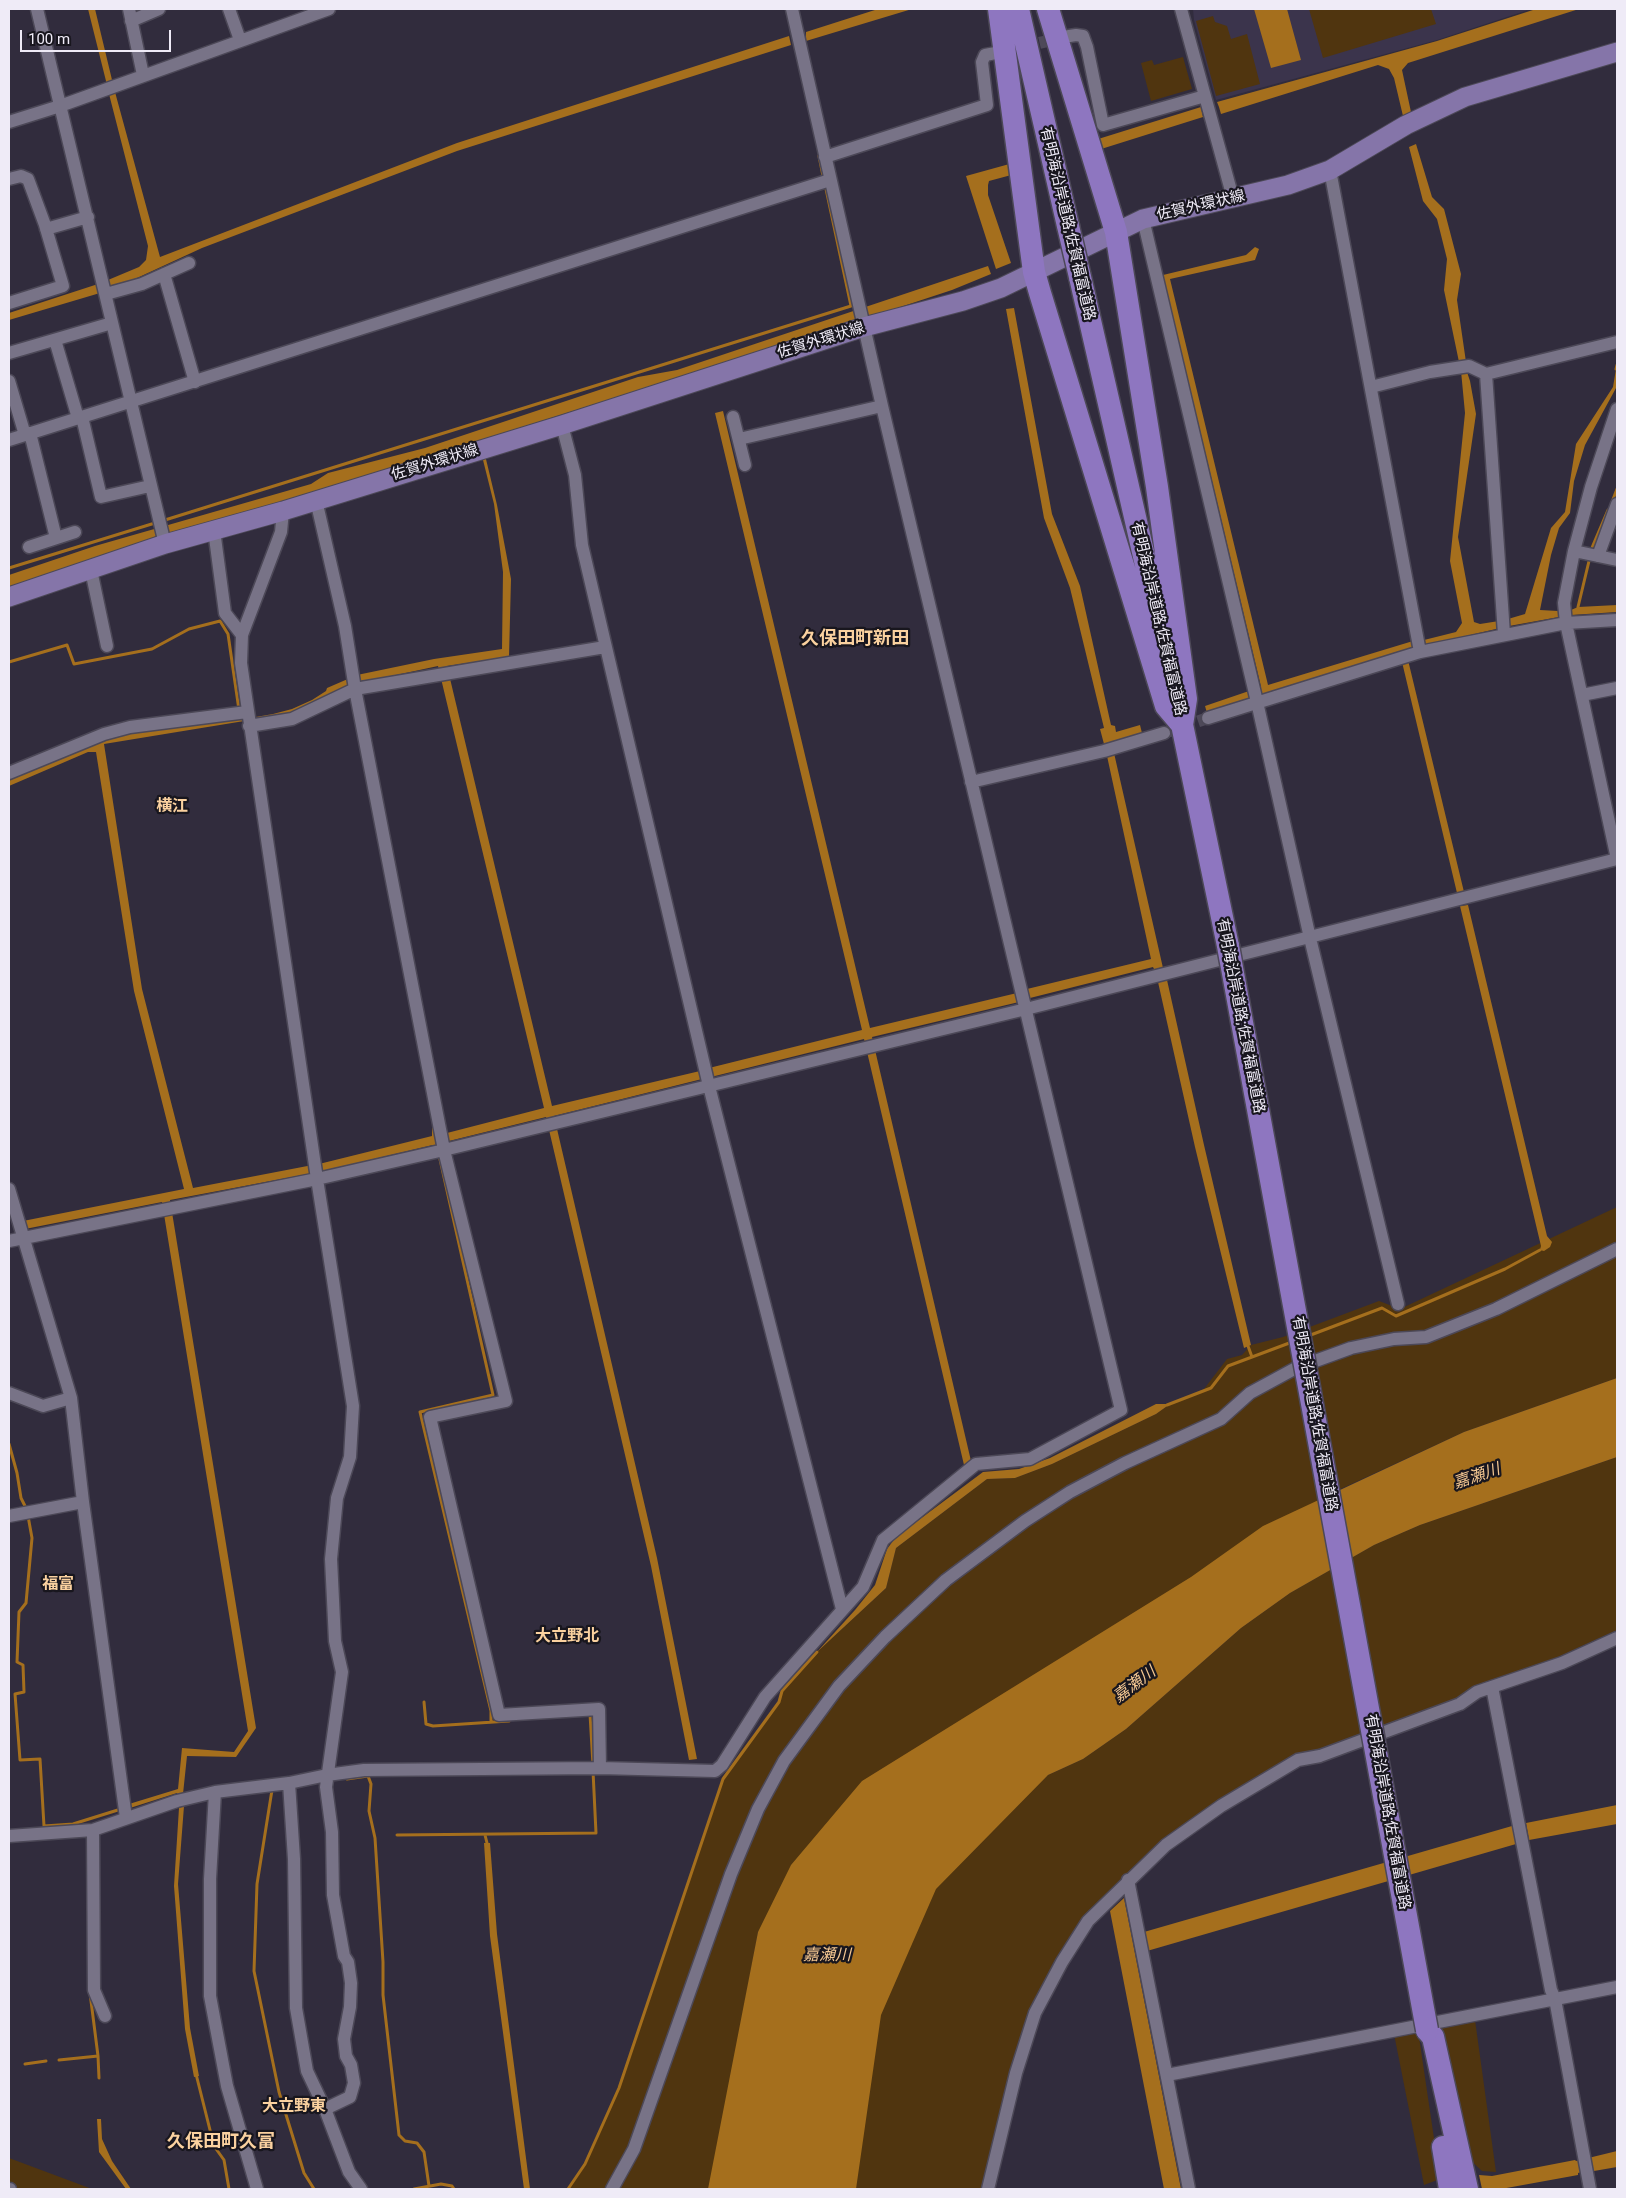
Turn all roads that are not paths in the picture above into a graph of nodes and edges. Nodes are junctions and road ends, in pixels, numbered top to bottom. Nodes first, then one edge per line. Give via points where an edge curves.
1 (36, 9) edge
2 (159, 9) edge
3 (230, 9) edge
4 (330, 9) edge
5 (792, 9) edge
6 (999, 9) edge
7 (1018, 9) edge
8 (1048, 9) edge
9 (1181, 9) edge
10 (130, 15) edge
11 (1063, 38) tunnel mouth
12 (240, 40) junction
13 (1001, 52) dead end
14 (1617, 52) edge
15 (143, 75) junction
16 (1204, 96) junction
17 (60, 106) junction
18 (9, 122) edge
19 (825, 157) junction
20 (1330, 170) junction
21 (9, 179) edge
22 (830, 180) junction
23 (1233, 198) junction
24 (88, 217) junction
25 (1143, 219) junction
26 (46, 230) junction
27 (1116, 232) junction
28 (189, 263) dead end
29 (1034, 272) junction
30 (164, 274) junction
31 (106, 294) junction
32 (9, 303) edge
33 (112, 322) junction
34 (863, 324) junction
35 (55, 340) junction
36 (1617, 342) edge
37 (9, 354) edge
38 (1486, 374) junction
39 (9, 381) edge
40 (195, 382) junction
41 (1372, 387) junction
42 (131, 402) junction
43 (882, 406) junction
44 (1617, 409) edge
45 (733, 416) dead end
46 (80, 418) junction
47 (562, 425) junction
48 (28, 434) junction
49 (9, 440) edge
50 (738, 440) junction
51 (745, 465) dead end
52 (150, 486) junction
53 (316, 500) junction
54 (1617, 507) edge
55 (283, 511) junction
56 (214, 530) junction
57 (75, 532) dead end
58 (163, 536) junction
59 (56, 538) junction
60 (29, 547) dead end
61 (1574, 550) junction
62 (1598, 556) junction
63 (1617, 560) edge
64 (91, 570) junction
65 (9, 597) edge
66 (1617, 620) edge
67 (1566, 623) junction
68 (1504, 634) junction
69 (242, 635) junction
70 (107, 646) dead end
71 (605, 647) junction
72 (1420, 652) junction
73 (354, 684) junction
74 (1617, 688) edge
75 (1582, 695) junction
76 (1257, 702) junction
77 (242, 713) junction
78 (1208, 718) tunnel mouth
79 (249, 726) junction
80 (1173, 729) junction
81 (9, 773) edge
82 (971, 782) junction
83 (1617, 859) edge
84 (1310, 938) junction
85 (1025, 1006) junction
86 (709, 1084) junction
87 (443, 1142) junction
88 (317, 1179) junction
89 (9, 1189) edge
90 (21, 1230) junction
91 (9, 1241) edge
92 (1617, 1249) edge
93 (1398, 1304) dead end
94 (9, 1393) edge
95 (71, 1398) junction
96 (83, 1502) junction
97 (9, 1516) edge
98 (842, 1609) junction
99 (1617, 1638) edge
100 (1492, 1687) junction
101 (595, 1768) junction
102 (327, 1781) junction
103 (289, 1788) junction
104 (215, 1792) junction
105 (125, 1812) junction
106 (92, 1830) junction
107 (9, 1836) edge
108 (1128, 1880) junction
109 (1617, 1987) edge
110 (1555, 1999) junction
111 (105, 2016) dead end
112 (1427, 2030) junction
113 (1167, 2076) junction
114 (325, 2109) junction
115 (257, 2189) edge
116 (361, 2189) edge
117 (612, 2189) edge
118 (988, 2189) edge
119 (1188, 2189) edge
120 (1450, 2189) edge
121 (1467, 2189) edge
122 (1590, 2189) edge

1 - 17 street
2 - 10 street
3 - 12 street
4 - 12 street
5 - 19 street
6 - 29 highway
7 - 80 highway, 有明海沿岸道路;佐賀福富道路, bridge via 1080,278
8 - 27 highway
9 - 16 street
10 - 15 street
11 - 16 street via 1076,34 1082,36 1103,125
12 - 15 street
13 - 19 street via 985,55 982,62 987,105
14 - 20 main road, 佐賀外環状線 via 1465,97 1406,125
15 - 17 street
16 - 23 street
17 - 18 street
17 - 24 street
19 - 22 street
20 - 23 main road, 佐賀外環状線 via 1288,185
20 - 41 street
21 - 26 street via 21,176 28,179
22 - 34 street
22 - 40 street
23 - 25 main road, 佐賀外環状線
24 - 26 street
24 - 31 street
25 - 27 main road, 佐賀外環状線
25 - 76 street
26 - 32 street via 63,286
27 - 29 main road, 佐賀外環状線
27 - 80 highway via 1157,487 1186,699
28 - 30 street
29 - 34 main road, 佐賀外環状線 via 963,301
29 - 80 highway
30 - 31 street
30 - 40 street
31 - 33 street
33 - 35 street
33 - 42 street
34 - 43 street
34 - 47 main road, 佐賀外環状線
35 - 37 street
35 - 46 street
36 - 38 street
38 - 41 street via 1469,366
38 - 68 street
39 - 48 street
40 - 42 street
41 - 72 street
42 - 46 street
42 - 52 street
43 - 50 street
43 - 82 street
44 - 61 street
45 - 50 street
46 - 48 street
46 - 52 street via 101,497
47 - 53 main road, 佐賀外環状線
47 - 71 street via 574,474 582,545
48 - 49 street
48 - 59 street
50 - 51 street
52 - 58 street
53 - 55 main road, 佐賀外環状線
53 - 73 street via 345,626
54 - 62 street
55 - 56 main road, 佐賀外環状線
55 - 69 street via 281,532
56 - 58 main road, 佐賀外環状線
56 - 69 street via 225,613
57 - 59 street
58 - 64 main road, 佐賀外環状線
59 - 60 street
61 - 62 street
61 - 67 street via 1564,603
62 - 63 street
64 - 65 main road, 佐賀外環状線
64 - 70 street
66 - 67 street
67 - 68 street
67 - 75 street
68 - 72 street
69 - 77 street
71 - 73 street
71 - 86 street
72 - 76 street
73 - 79 street via 292,719
73 - 87 street
74 - 75 street
75 - 83 street
76 - 78 street
76 - 84 street
77 - 79 street
77 - 81 street via 104,734
79 - 88 street
80 - 82 street via 1104,751
80 - 112 highway, 有明海沿岸道路;佐賀福富道路, bridge via 1228,946
82 - 85 street
83 - 84 street
84 - 85 street
84 - 93 street
85 - 86 street via 870,1047
85 - 98 street via 1121,1410 1030,1459 976,1464 883,1540 862,1587
86 - 87 street via 552,1124
86 - 98 street
87 - 88 street
87 - 101 street via 506,1401 430,1417 498,1715 599,1709
88 - 90 street via 167,1209
88 - 102 street via 353,1406 350,1457 337,1498 331,1559 335,1641 342,1672
89 - 90 street
90 - 91 street
90 - 95 street
92 - 117 street via 1496,1309 1426,1337 1394,1338 1351,1348 1296,1368 1250,1393 1220,1419 1125,1463 1032,1516 946,1580 885,1637 839,1686 784,1761 758,1809 731,1874 634,2148
94 - 95 street via 43,1406
95 - 96 street
96 - 97 street
96 - 105 street
98 - 101 street via 765,1698 715,1771
99 - 100 street via 1562,1663
100 - 108 street via 1452,1707 1320,1756 1298,1760 1221,1806 1166,1845
100 - 110 street via 1550,1990
101 - 102 street via 364,1770
102 - 103 street
102 - 114 street via 333,1896 351,1983 344,2039 354,2082 350,2097
103 - 104 street
103 - 114 street via 294,1859 296,2008 307,2071
104 - 105 street
104 - 115 street via 210,1879 210,1996 227,2086
105 - 106 street
106 - 107 street
106 - 111 street via 94,1990
108 - 113 street
108 - 118 street via 1088,1921 1035,2013 1016,2073
109 - 110 street
110 - 113 street
110 - 122 street
112 - 120 highway via 1425,2039
112 - 121 highway via 1433,2037
113 - 119 street
114 - 116 street via 349,2172

